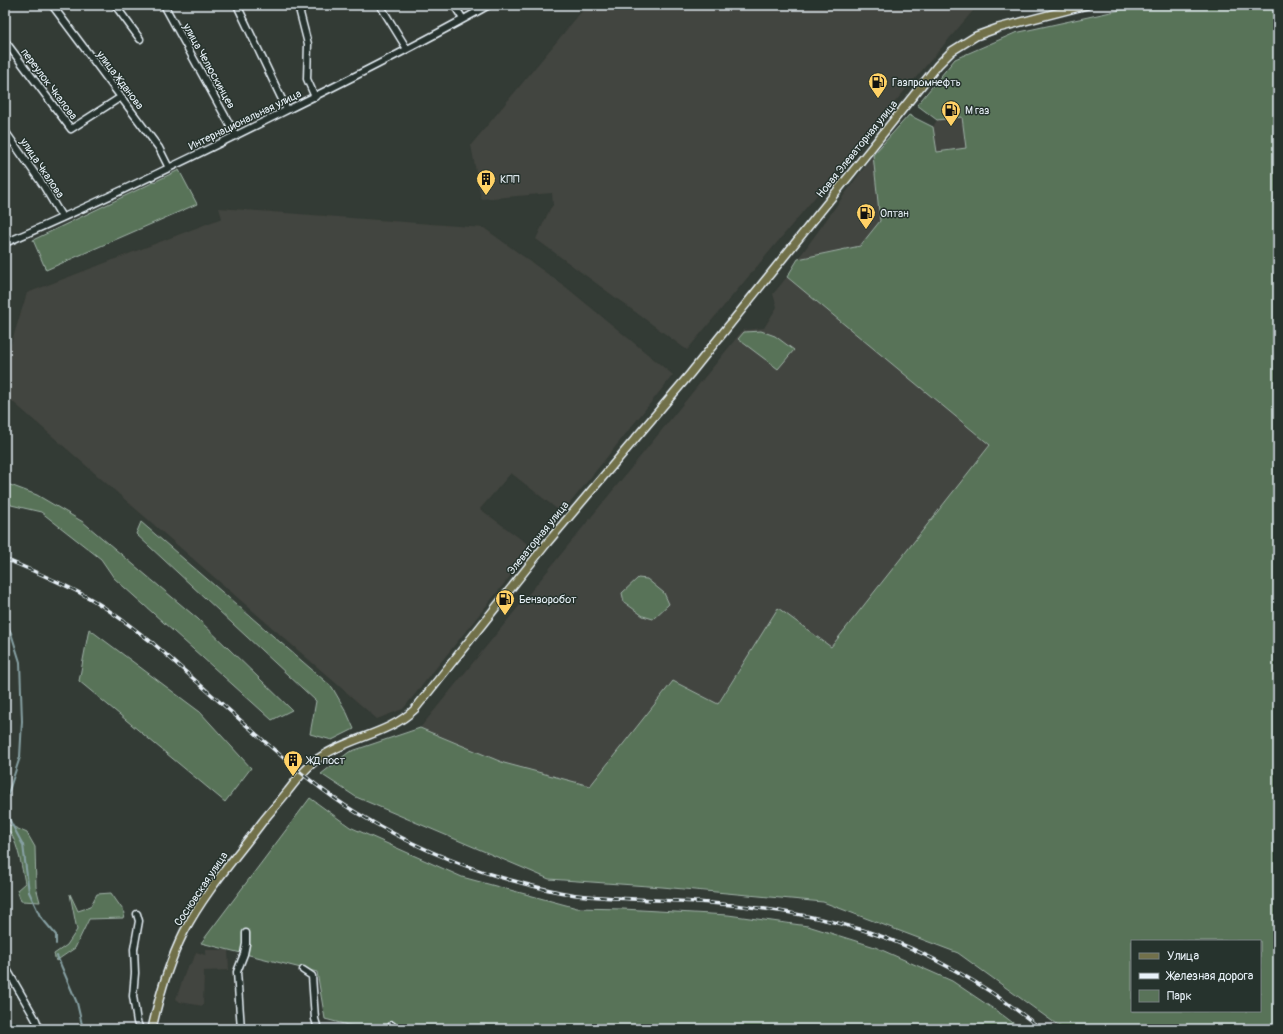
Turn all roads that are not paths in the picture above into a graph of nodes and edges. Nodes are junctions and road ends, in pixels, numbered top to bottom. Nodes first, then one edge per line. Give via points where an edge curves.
1 (52, 5) edge
2 (115, 5) edge
3 (164, 5) edge
4 (237, 5) edge
5 (298, 5) edge
6 (380, 5) edge
7 (454, 5) edge
8 (489, 5) edge
9 (1087, 5) edge
10 (463, 20) junction
11 (140, 39) dead end
12 (5, 41) edge
13 (407, 49) junction
14 (315, 97) junction
15 (121, 98) junction
16 (287, 110) junction
17 (5, 131) edge
18 (236, 136) junction
19 (169, 168) junction
20 (62, 217) junction
21 (5, 243) edge
22 (690, 374) joint
23 (300, 776) joint
24 (137, 914) dead end
25 (246, 933) dead end
26 (5, 966) edge
27 (303, 970) dead end
28 (39, 1029) edge
29 (140, 1029) edge
30 (152, 1029) edge
31 (241, 1029) edge
32 (318, 1029) edge

1 - 15 street, улица Жданова
2 - 11 street
3 - 18 street, улица Челюскинцев
4 - 16 street
5 - 14 street via 308,44 307,79
6 - 13 street
7 - 10 street
8 - 10 street, Интернациональная улица
9 - 22 main road, Новая Элеваторная улица via 998,28 976,36 952,51 934,70
10 - 13 street, Интернациональная улица
12 - 15 street, переулок Чкалова via 71,129
13 - 14 street, Интернациональная улица
14 - 16 street, Интернациональная улица
15 - 19 street, улица Жданова via 159,148
16 - 18 street, Интернациональная улица
17 - 20 street, улица Чкалова
18 - 19 street, Интернациональная улица
19 - 20 street, Интернациональная улица
20 - 21 street, Интернациональная улица
22 - 23 main road, Элеваторная улица via 547,543 415,709 390,727 333,749 313,762
23 - 30 main road, Сосновская улица via 218,880 184,932 161,994
24 - 29 street via 139,920 134,949 133,996
25 - 31 street via 244,954 237,972
26 - 28 street
27 - 32 street via 312,976

